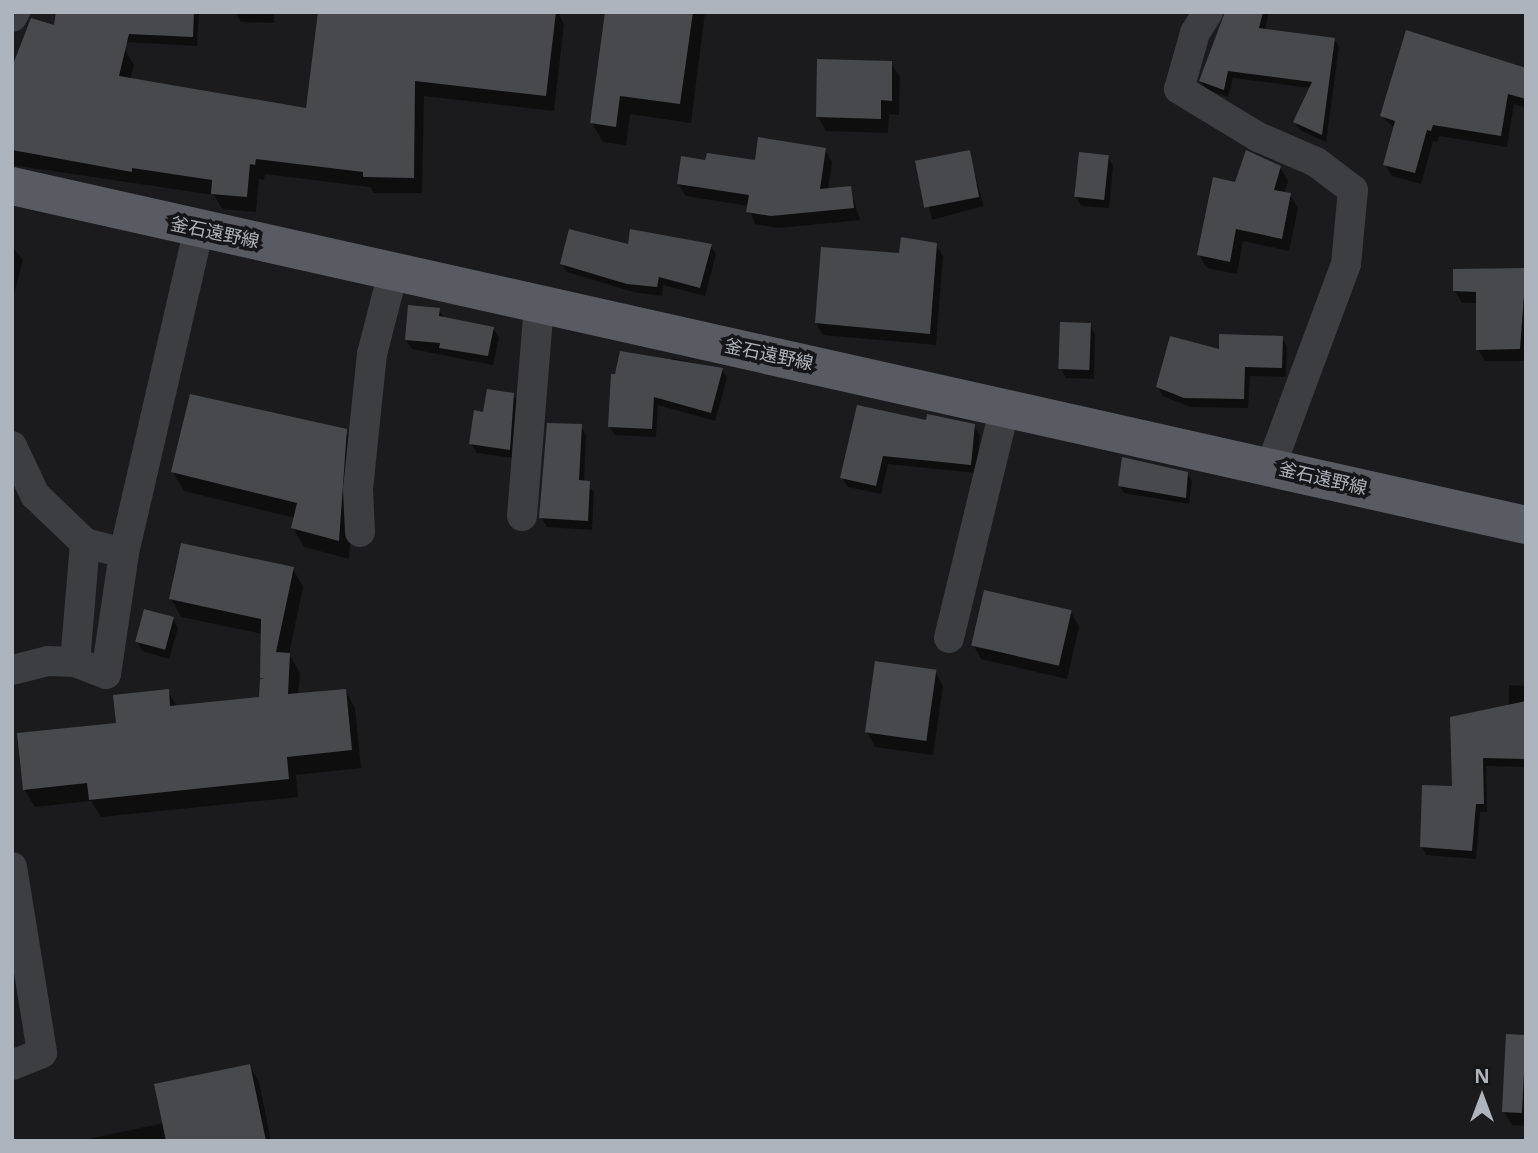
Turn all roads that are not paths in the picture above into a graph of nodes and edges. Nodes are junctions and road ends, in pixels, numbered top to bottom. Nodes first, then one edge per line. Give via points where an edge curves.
1 (1208, 12) edge
2 (12, 186) edge
3 (200, 229) junction
4 (393, 272) junction
5 (539, 304) junction
6 (1006, 407) junction
7 (12, 446) edge
8 (1271, 466) junction
9 (522, 516) dead end
10 (1526, 525) edge
11 (360, 532) dead end
12 (85, 543) junction
13 (124, 553) junction
14 (949, 638) dead end
15 (75, 662) junction
16 (12, 670) edge
17 (12, 867) edge
18 (12, 1065) edge

1 - 8 street via 1195,33 1180,89 1258,137 1316,162 1353,190 1346,264
2 - 3 main road, 釜石遠野線
3 - 4 main road, 釜石遠野線
3 - 13 street
4 - 5 main road, 釜石遠野線
4 - 11 street via 372,354 358,489
5 - 6 main road, 釜石遠野線
5 - 9 street
6 - 8 main road, 釜石遠野線
6 - 14 street
7 - 12 street via 35,495
8 - 10 main road, 釜石遠野線
12 - 13 street
12 - 15 street
13 - 15 street via 106,674
15 - 16 street via 48,661
17 - 18 street via 42,1053

